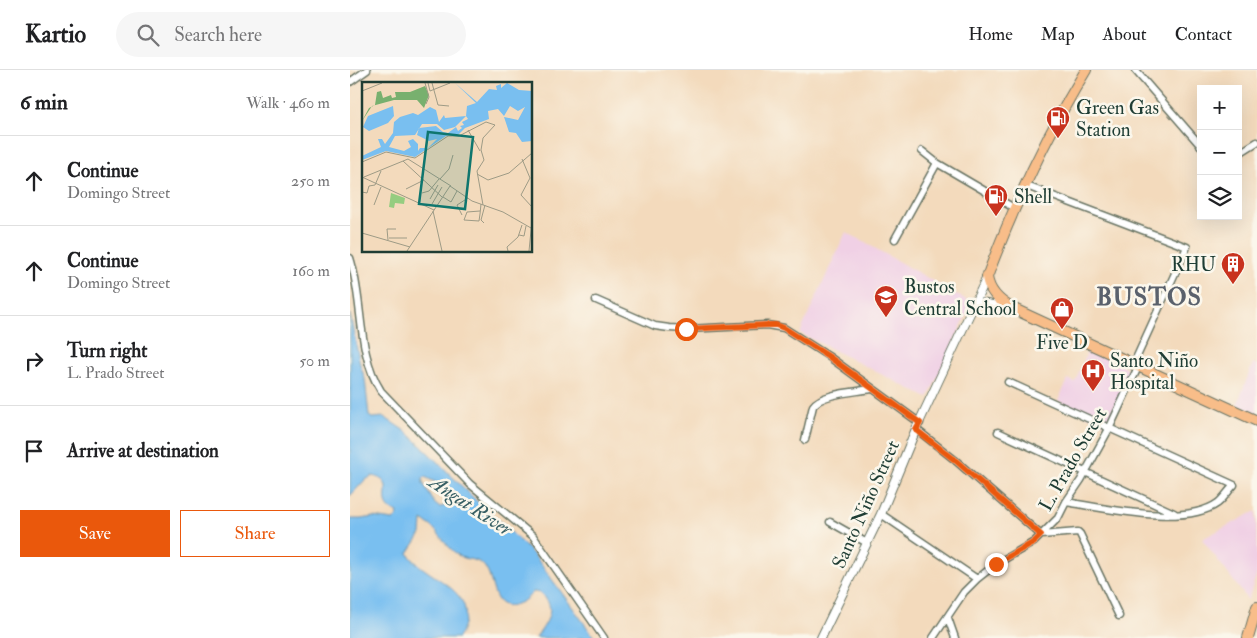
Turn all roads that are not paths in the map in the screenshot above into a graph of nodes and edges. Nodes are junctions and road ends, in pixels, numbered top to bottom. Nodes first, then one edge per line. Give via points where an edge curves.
1 (367, 70) edge
2 (1086, 70) edge
3 (1136, 70) edge
4 (350, 82) edge
5 (1197, 141) edge
6 (1257, 142) edge
7 (922, 151) dead end
8 (1242, 151) edge
9 (937, 163) junction
10 (1024, 185) junction
11 (1014, 208) junction
12 (895, 239) dead end
13 (350, 258) edge
14 (987, 277) junction
15 (596, 300) dead end
16 (976, 302) junction
17 (1012, 308) junction
18 (1136, 364) junction
19 (1008, 382) dead end
20 (871, 389) junction
21 (1257, 421) edge
22 (918, 426) junction
23 (1109, 429) junction
24 (998, 432) dead end
25 (805, 440) dead end
26 (1085, 473) junction
27 (1066, 502) junction
28 (881, 514) junction
29 (1178, 515) junction
30 (830, 522) dead end
31 (1041, 535) junction
32 (867, 543) junction
33 (977, 578) junction
34 (1257, 607) edge
35 (1119, 616) dead end
36 (948, 618) junction
37 (604, 638) edge
38 (821, 638) edge
39 (933, 638) edge
40 (955, 638) edge
41 (1248, 638) edge

1 - 4 street
2 - 10 main road
3 - 5 street
6 - 8 street
7 - 9 street
9 - 11 street
9 - 12 street
10 - 11 main road
10 - 18 street, L. Prado Street via 1187,247
11 - 14 main road
13 - 37 street via 367,354 381,391 470,484 533,536
14 - 16 street, Santo Niño Street
14 - 17 main road via 996,296
15 - 20 street via 654,326 686,329 776,325 801,337
16 - 17 street
16 - 22 street, Santo Niño Street
17 - 18 main road
18 - 21 main road
18 - 23 street, L. Prado Street
19 - 23 street
20 - 22 street
20 - 25 street via 815,402
22 - 28 street, Santo Niño Street
22 - 31 street
23 - 26 street, L. Prado Street
23 - 29 street via 1234,485 1218,502 1202,510
24 - 26 street
26 - 27 street, L. Prado Street
26 - 29 street
27 - 29 street via 1144,514
27 - 31 street, L. Prado Street via 1058,518
28 - 32 street, Santo Niño Street
28 - 33 street
30 - 32 street
31 - 33 street, L. Prado Street
31 - 35 street via 1080,534
32 - 38 street, Santo Niño Street
33 - 36 street, L. Prado Street
34 - 41 main road
36 - 39 street, L. Prado Street
36 - 40 street

